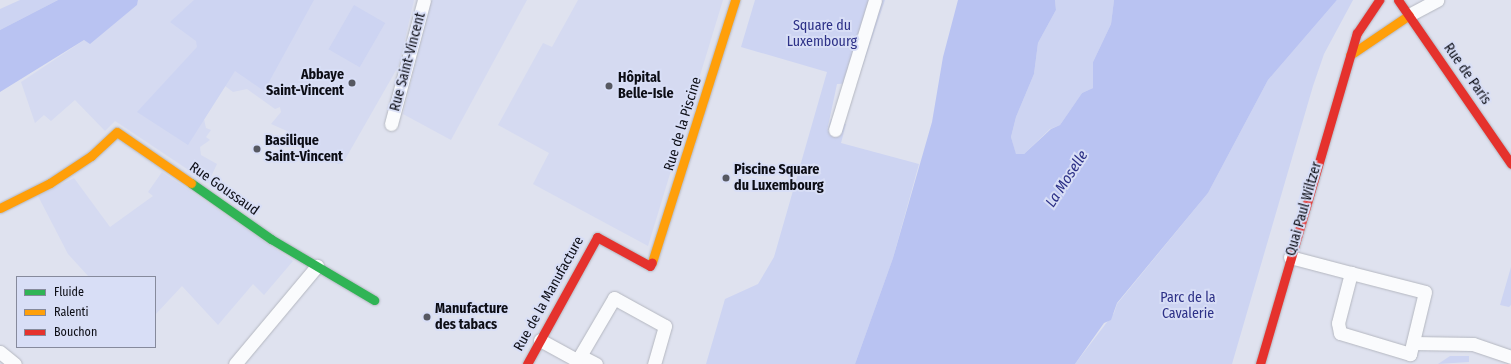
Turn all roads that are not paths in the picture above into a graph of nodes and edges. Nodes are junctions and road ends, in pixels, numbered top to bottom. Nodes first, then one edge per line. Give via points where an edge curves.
1 (424, 0) edge
2 (735, 0) edge
3 (875, 0) edge
4 (1379, 0) edge
5 (1398, 0) edge
6 (1437, 0) edge
7 (1409, 15) junction
8 (1350, 55) junction
9 (391, 124) dead end
10 (835, 130) dead end
11 (1511, 164) edge
12 (0, 208) edge
13 (656, 257) joint
14 (1290, 257) junction
15 (317, 266) junction
16 (1351, 273) junction
17 (374, 300) dead end
18 (540, 340) junction
19 (1413, 343) junction
20 (0, 352) edge
21 (1511, 357) edge
22 (15, 364) edge
23 (235, 364) edge
24 (527, 364) edge
25 (584, 364) edge
26 (596, 364) edge
27 (654, 364) edge
28 (1260, 364) edge

1 - 9 street, Rue Saint-Vincent
2 - 13 street, Rue de la Piscine
3 - 10 street
4 - 8 street, Quai Paul Wiltzer via 1357,33
5 - 7 street, Rue de Paris
6 - 7 street
7 - 8 street via 1387,27
7 - 11 street, Rue de Paris
8 - 14 street, Quai Paul Wiltzer
12 - 15 street, Rue Goussaud via 50,183 91,156 117,132 271,239
13 - 18 street, Rue de la Manufacture via 650,266 597,237
14 - 16 street
14 - 28 street, Quai Paul Wiltzer
15 - 17 street, Rue Goussaud
15 - 23 street
16 - 19 street via 1425,292
16 - 19 street via 1338,323 1340,333 1410,354
18 - 24 street, Rue de la Manufacture
18 - 25 street
19 - 21 street via 1473,344
20 - 22 street
26 - 27 street via 580,356 614,298 665,326

